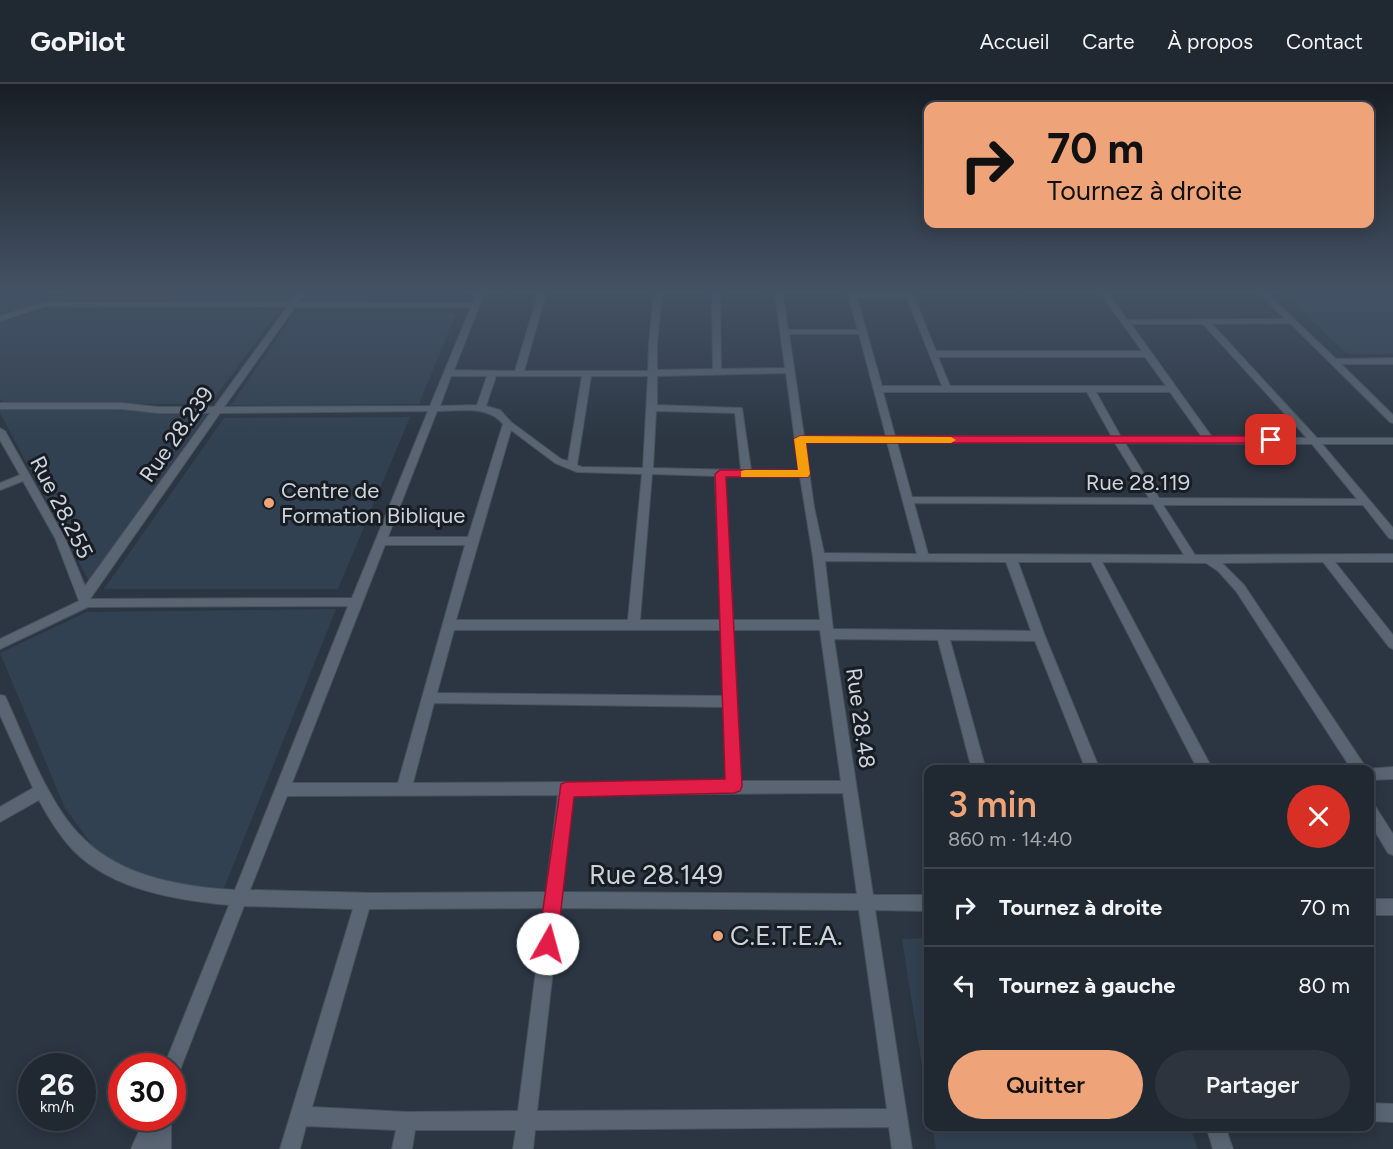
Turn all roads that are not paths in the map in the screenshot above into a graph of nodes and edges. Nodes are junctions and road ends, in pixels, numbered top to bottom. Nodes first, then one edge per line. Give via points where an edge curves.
1 (265, 344) edge
2 (460, 344) edge
3 (527, 344) edge
4 (654, 344) edge
5 (717, 344) edge
6 (786, 344) edge
7 (865, 344) edge
8 (929, 344) edge
9 (1142, 344) edge
10 (1226, 344) edge
11 (1316, 344) edge
12 (933, 354) junction
13 (1149, 354) junction
14 (1393, 361) edge
15 (1334, 362) junction
16 (790, 370) junction
17 (717, 371) junction
18 (493, 372) junction
19 (519, 372) junction
20 (651, 372) junction
21 (448, 373) junction
22 (587, 374) junction
23 (1089, 388) junction
24 (879, 389) junction
25 (947, 389) junction
26 (1172, 389) junction
27 (0, 406) edge
28 (482, 408) junction
29 (652, 408) junction
30 (217, 410) junction
31 (434, 410) junction
32 (1393, 420) edge
33 (508, 424) junction
34 (0, 431) edge
35 (800, 439) junction
36 (1208, 439) junction
37 (892, 440) junction
38 (1118, 440) junction
39 (1314, 440) junction
40 (1393, 441) edge
41 (572, 467) junction
42 (647, 470) junction
43 (720, 474) junction
44 (747, 474) junction
45 (804, 474) junction
46 (25, 477) junction
47 (0, 486) edge
48 (909, 500) junction
49 (1157, 502) junction
50 (1366, 502) junction
51 (1393, 535) edge
52 (382, 541) junction
53 (472, 541) junction
54 (819, 557) junction
55 (1325, 557) junction
56 (1393, 558) edge
57 (924, 559) junction
58 (1011, 559) junction
59 (1095, 559) junction
60 (1192, 559) junction
61 (1208, 559) junction
62 (85, 600) junction
63 (356, 602) junction
64 (448, 625) junction
65 (634, 625) junction
66 (728, 625) junction
67 (827, 630) junction
68 (944, 635) junction
69 (1039, 636) junction
70 (0, 644) edge
71 (1393, 644) edge
72 (428, 698) junction
73 (0, 700) edge
74 (731, 702) junction
75 (979, 765) edge
76 (1091, 765) edge
77 (1203, 765) edge
78 (1357, 765) edge
79 (1393, 773) edge
80 (1374, 774) edge
81 (734, 786) junction
82 (850, 787) junction
83 (404, 788) junction
84 (566, 789) junction
85 (42, 790) junction
86 (282, 790) junction
87 (0, 815) edge
88 (1374, 817) edge
89 (1393, 848) edge
90 (240, 898) junction
91 (553, 900) junction
92 (363, 902) junction
93 (866, 902) junction
94 (924, 903) edge
95 (1374, 907) edge
96 (1393, 907) edge
97 (178, 1053) edge
98 (1374, 1112) edge
99 (1393, 1113) edge
100 (299, 1116) junction
101 (898, 1118) junction
102 (527, 1119) junction
103 (407, 1121) junction
104 (149, 1131) edge
105 (162, 1131) edge
106 (1217, 1131) edge
107 (141, 1149) edge
108 (161, 1149) edge
109 (290, 1149) edge
110 (402, 1149) edge
111 (523, 1149) edge
112 (902, 1149) edge
113 (1223, 1149) edge

1 - 30 street, Rue 28.239
2 - 21 street
3 - 19 street
4 - 20 street
5 - 17 street
6 - 16 street, Rue 28.48
7 - 24 street
8 - 12 street
9 - 13 street
10 - 39 street
11 - 15 street
12 - 13 street
12 - 25 street
13 - 26 street
14 - 15 street
15 - 32 street
16 - 17 street
16 - 35 street, Rue 28.48
17 - 20 street
18 - 19 street
18 - 21 street
18 - 28 street
19 - 22 street
20 - 22 street
20 - 29 street
21 - 31 street
22 - 41 street
23 - 25 street
23 - 26 street
23 - 38 street
24 - 25 street
24 - 37 street
26 - 36 street
27 - 30 street
28 - 31 street
28 - 33 street via 497,411
29 - 42 street
29 - 44 street via 739,410
30 - 31 street
30 - 62 street, Rue 28.239
31 - 52 street
33 - 41 street
33 - 53 street
34 - 46 street, Rue 28.255
35 - 37 street
35 - 45 street, Rue 28.48
36 - 38 street
36 - 39 street
37 - 38 street
37 - 48 street
38 - 49 street
39 - 40 street
39 - 50 street
41 - 42 street
42 - 43 street
42 - 65 street
43 - 44 street
43 - 66 street
44 - 45 street
45 - 54 street, Rue 28.48
46 - 47 street
46 - 62 street, Rue 28.255 via 60,538
48 - 49 street, Rue 28.119
48 - 57 street
49 - 50 street, Rue 28.119
49 - 60 street
50 - 51 street
52 - 53 street
52 - 63 street
53 - 64 street
54 - 57 street
54 - 67 street, Rue 28.48
55 - 56 street
55 - 61 street
55 - 71 street
57 - 58 street
58 - 59 street
58 - 69 street
59 - 60 street
59 - 77 street
60 - 61 street
61 - 78 street via 1240,588
62 - 63 street
62 - 70 street
63 - 86 street
64 - 65 street
64 - 72 street
65 - 66 street
66 - 67 street
66 - 74 street
67 - 68 street
67 - 82 street, Rue 28.48
68 - 69 street
68 - 75 street
69 - 76 street
72 - 74 street
72 - 83 street
73 - 85 street, Rue 28.149
74 - 81 street
79 - 80 street
81 - 82 street
81 - 84 street
82 - 93 street, Rue 28.48
83 - 84 street
83 - 86 street
84 - 91 street
85 - 87 street
85 - 90 street, Rue 28.149 via 74,840 117,872 195,894
86 - 90 street
88 - 89 street
90 - 92 street, Rue 28.149
90 - 97 street
91 - 92 street, Rue 28.149
91 - 93 street, Rue 28.149
91 - 102 street
92 - 100 street
93 - 94 street, Rue 28.149
93 - 101 street, Rue 28.48
95 - 96 street
98 - 99 street
100 - 103 street
100 - 109 street
101 - 102 street
101 - 112 street, Rue 28.48
102 - 103 street
102 - 111 street
103 - 110 street
104 - 107 street
105 - 108 street
106 - 113 street

